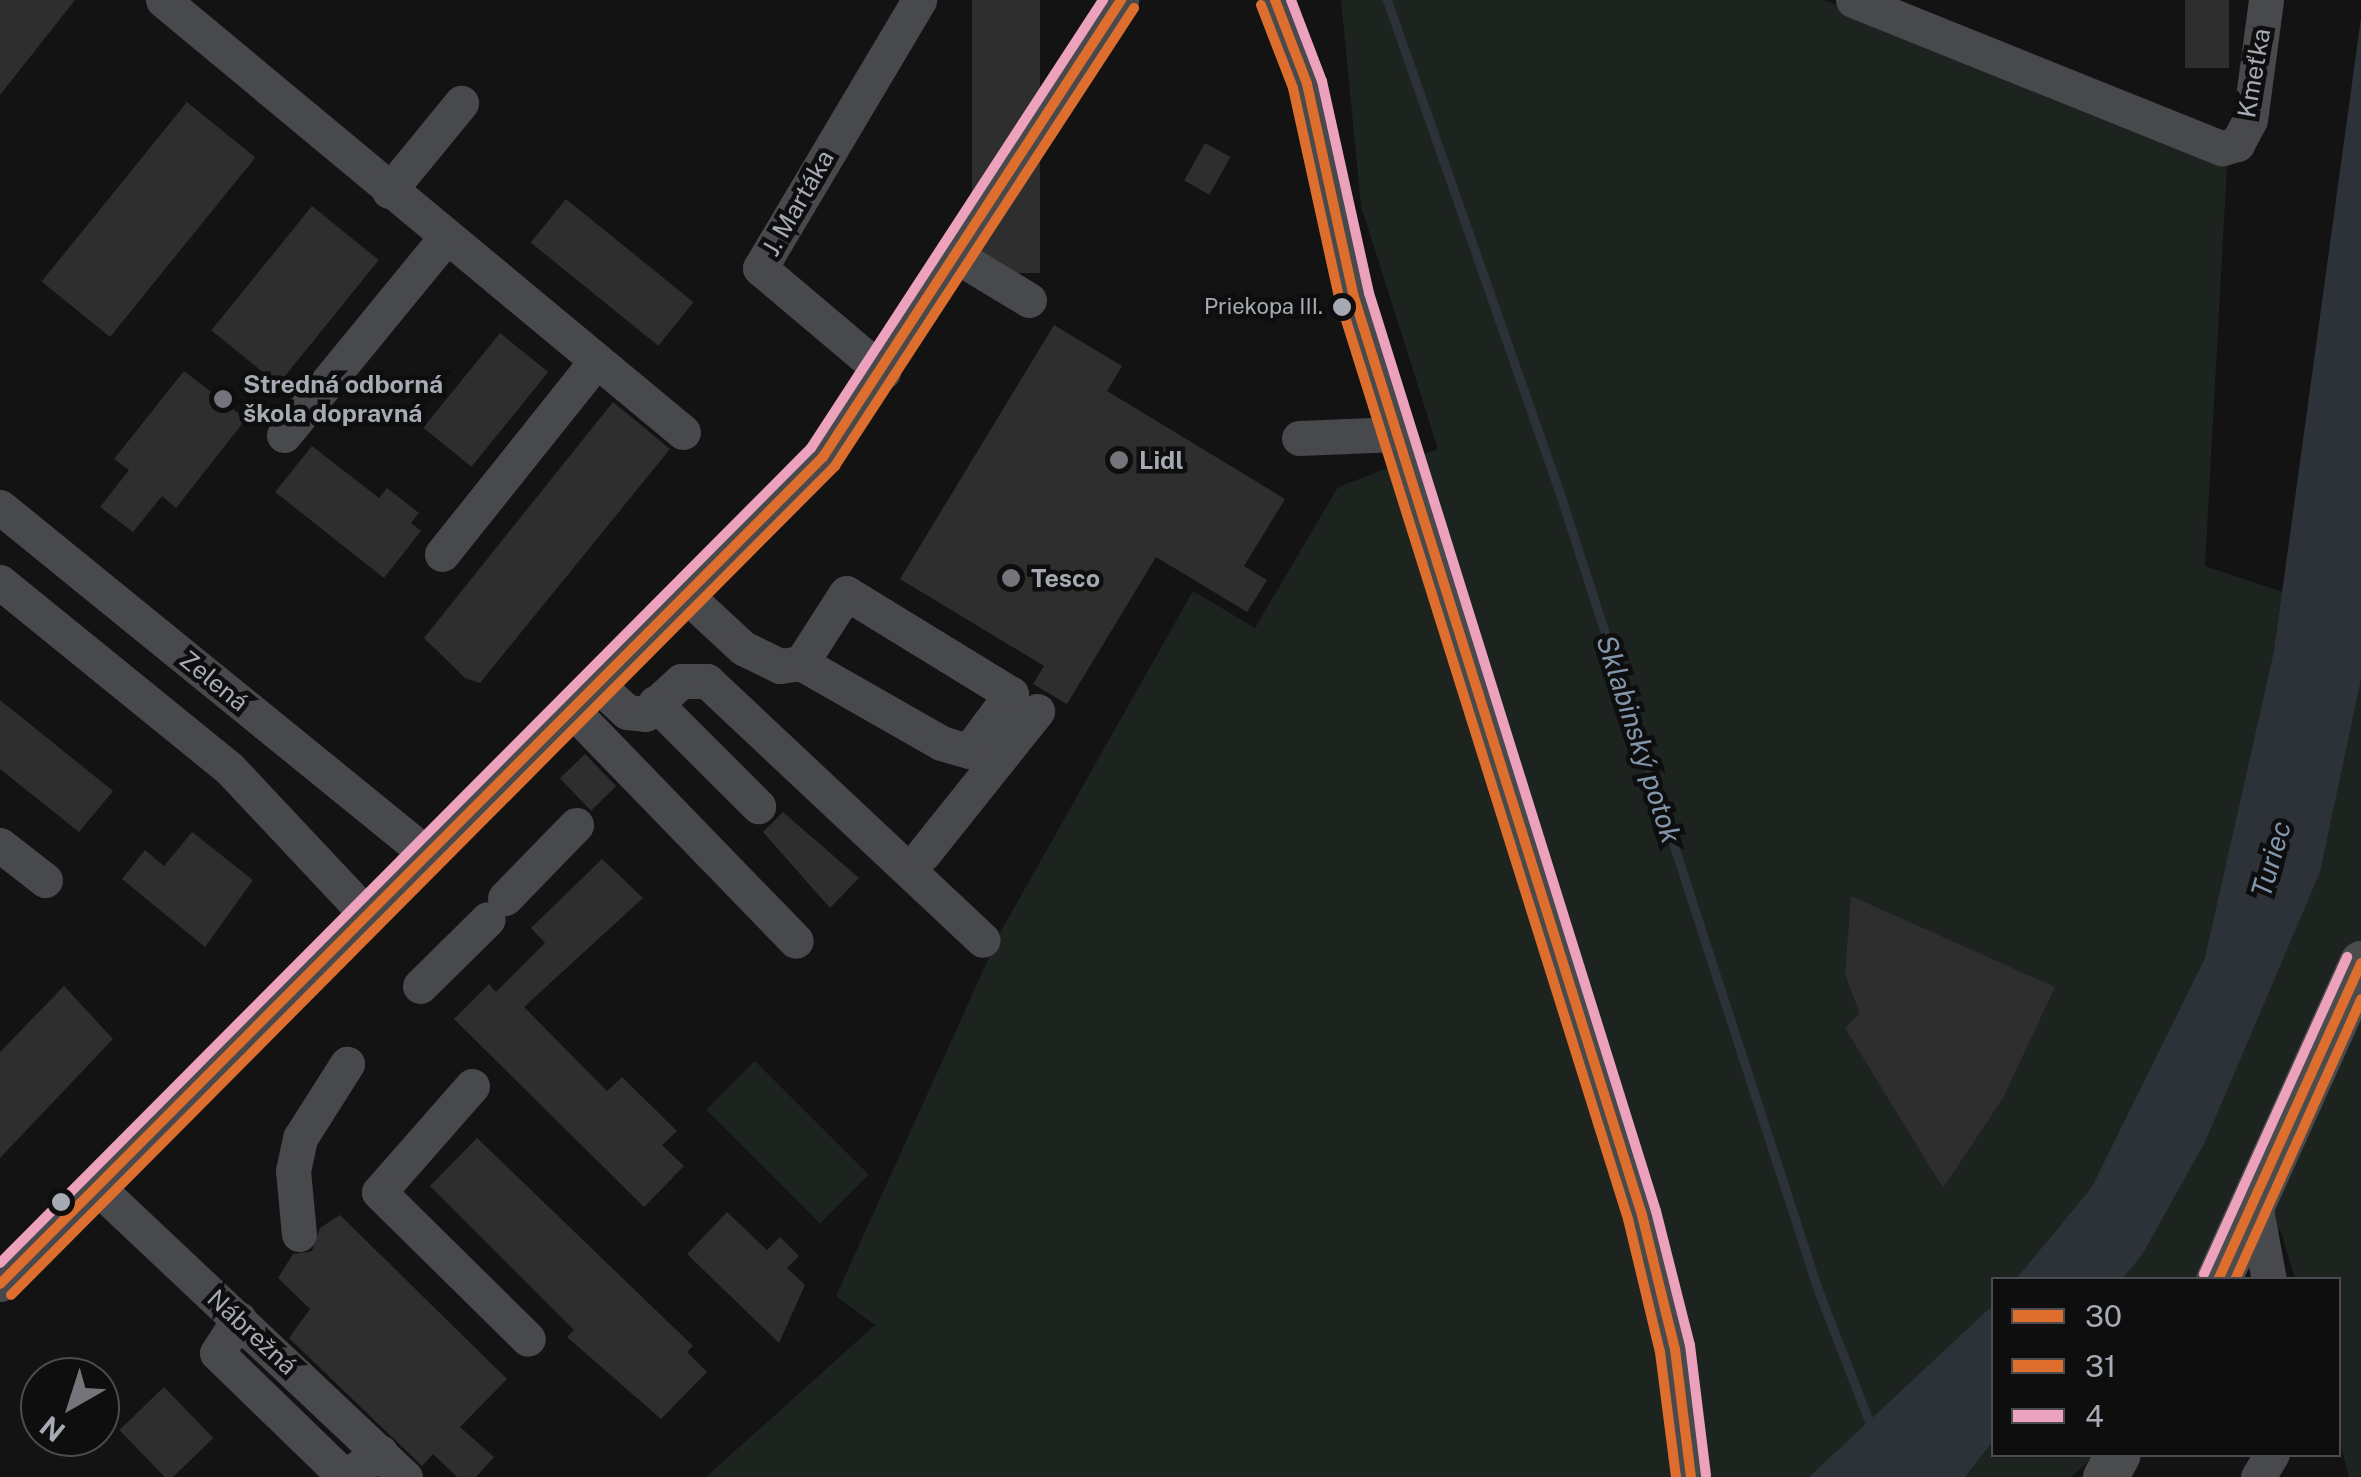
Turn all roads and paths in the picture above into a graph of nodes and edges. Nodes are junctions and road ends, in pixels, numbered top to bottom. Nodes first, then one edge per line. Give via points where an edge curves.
1 (163, 0) edge
2 (919, 0) edge
3 (1121, 0) edge
4 (1276, 0) edge
5 (1853, 0) edge
6 (2266, 0) edge
7 (461, 103) dead end
8 (389, 190) junction
9 (446, 237) junction
10 (958, 257) junction
11 (1029, 300) dead end
12 (596, 361) junction
13 (883, 372) junction
14 (683, 432) dead end
15 (1398, 434) junction
16 (284, 435) dead end
17 (1299, 438) dead end
18 (0, 508) edge
19 (442, 554) dead end
20 (0, 582) edge
21 (689, 598) junction
22 (801, 663) junction
23 (598, 686) junction
24 (656, 702) junction
25 (573, 711) junction
26 (1037, 711) dead end
27 (982, 758) junction
28 (758, 806) dead end
29 (576, 825) dead end
30 (0, 845) edge
31 (922, 854) dead end
32 (428, 855) junction
33 (45, 880) dead end
34 (368, 916) junction
35 (983, 940) dead end
36 (796, 941) dead end
37 (2361, 963) edge
38 (420, 986) dead end
39 (347, 1064) dead end
40 (472, 1086) dead end
41 (98, 1188) junction
42 (2255, 1204) junction
43 (299, 1234) dead end
44 (2219, 1277) edge
45 (2269, 1277) edge
46 (0, 1284) edge
47 (239, 1319) junction
48 (528, 1339) dead end
49 (393, 1465) edge
50 (345, 1477) edge
51 (1691, 1477) edge

1 - 8 street
2 - 13 street, J. Martáka via 760,268
3 - 10 street
4 - 15 street via 1307,84 1354,296
5 - 6 street, Kmeťka via 2222,148 2237,144 2250,120
7 - 8 street
8 - 9 street
9 - 12 street
9 - 16 street
10 - 11 street
10 - 13 street
12 - 14 street
12 - 19 street
13 - 21 street via 822,457
15 - 17 street
15 - 51 street via 1642,1215 1675,1348
18 - 32 street, Zelená
20 - 34 street via 230,769
21 - 22 street via 742,648 780,666
21 - 23 street
22 - 27 street
22 - 27 street via 846,593 1011,694
23 - 24 street via 627,712 645,714
23 - 25 street
24 - 28 street
24 - 35 street via 681,681 707,681
25 - 32 street
25 - 36 street
26 - 27 street
27 - 31 street
29 - 38 street
30 - 33 street
32 - 34 street
34 - 41 street
37 - 42 main road
39 - 43 street via 300,1138 293,1171
40 - 48 street via 379,1192
41 - 46 street
41 - 47 street, Nábrežná
42 - 44 main road
42 - 45 street
47 - 49 street, Nábrežná
47 - 50 street via 217,1353
49 - 50 street

